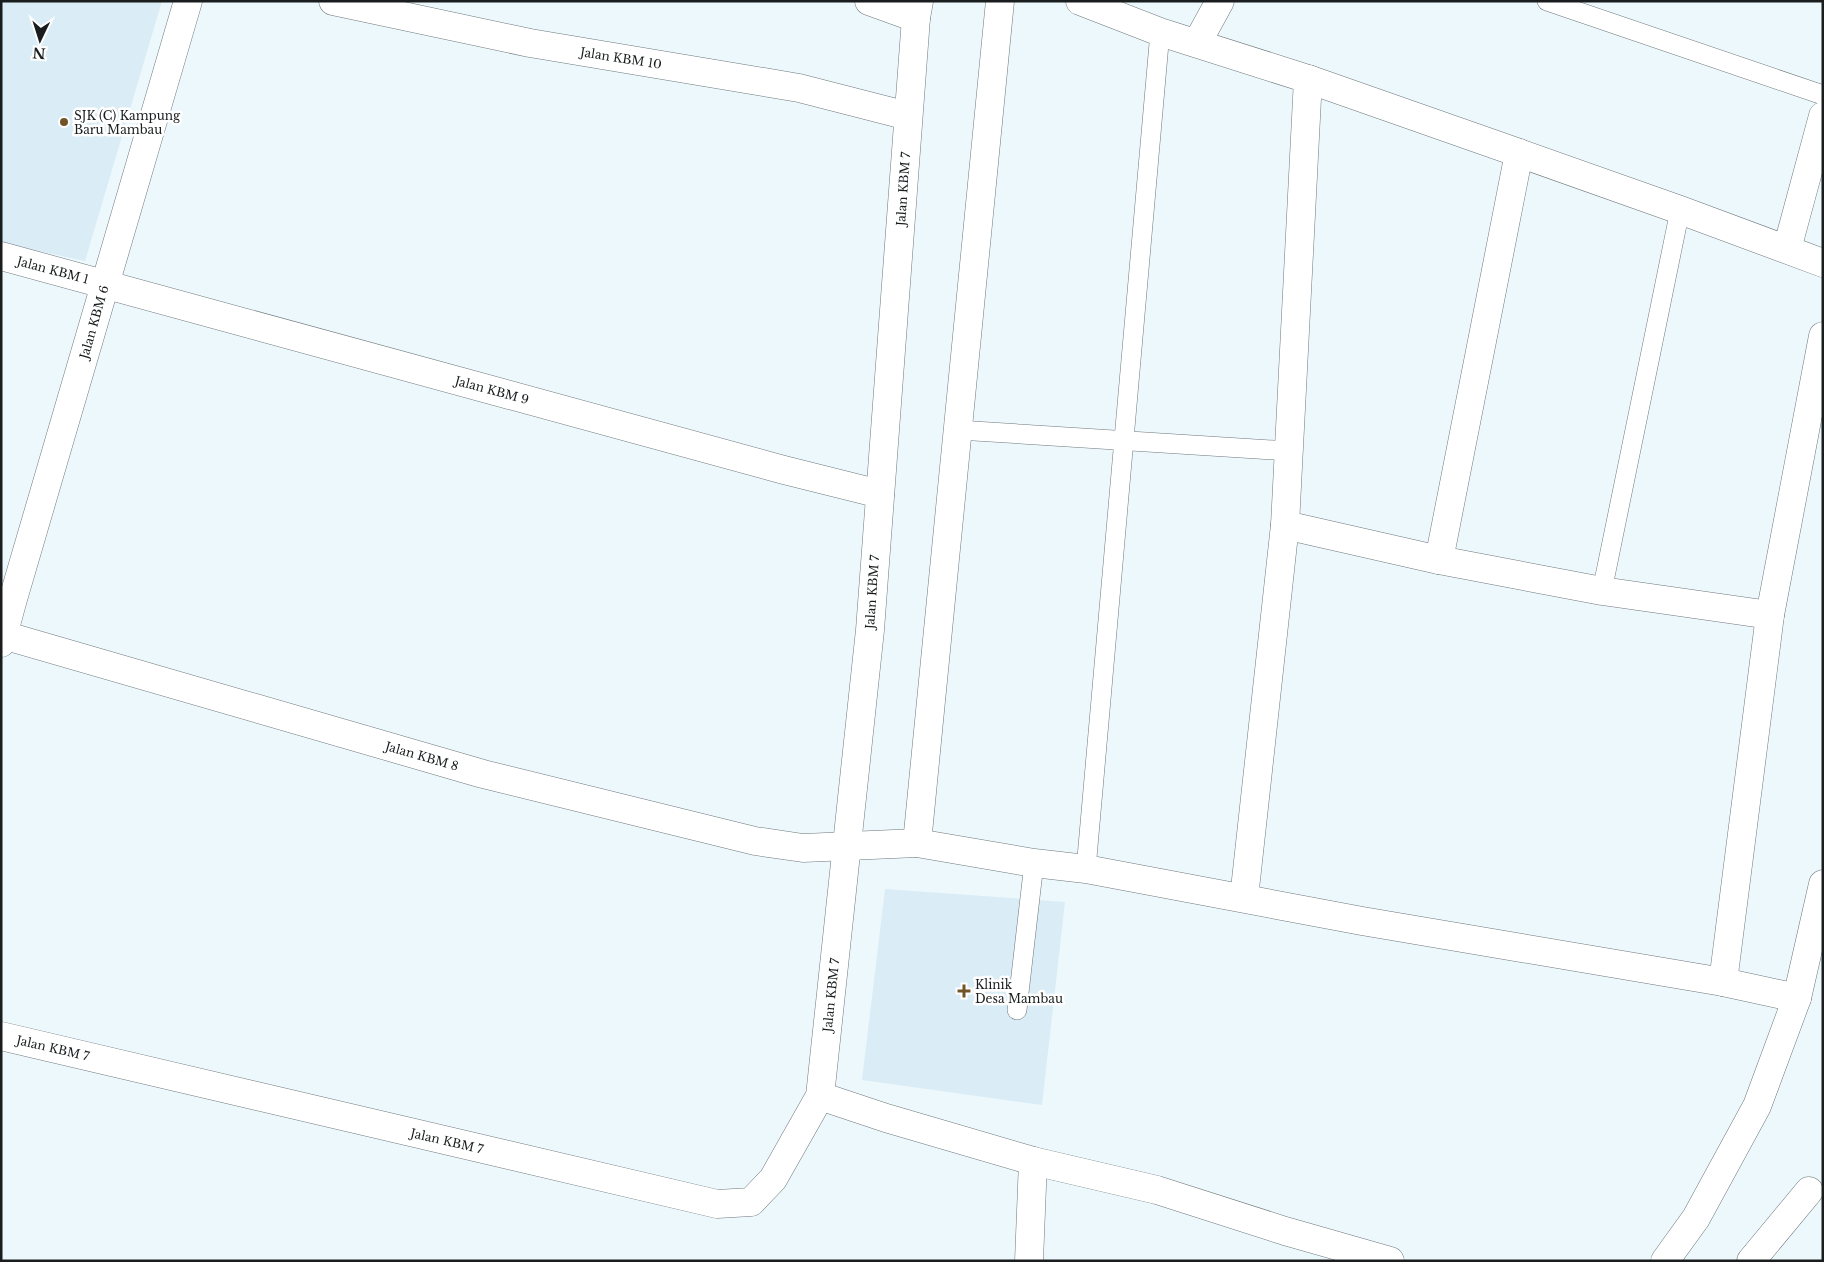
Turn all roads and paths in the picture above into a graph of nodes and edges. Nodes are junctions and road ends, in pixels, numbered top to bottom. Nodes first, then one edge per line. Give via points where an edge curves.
1 (188, 1) edge
2 (333, 1) edge
3 (869, 1) edge
4 (1000, 1) edge
5 (1080, 1) edge
6 (1220, 1) edge
7 (1546, 1) edge
8 (918, 10) edge
9 (1160, 32) junction
10 (1197, 43) junction
11 (1308, 80) junction
12 (1823, 95) edge
13 (908, 116) junction
14 (1823, 116) edge
15 (1519, 152) junction
16 (1680, 210) junction
17 (1787, 249) junction
18 (1, 256) edge
19 (1823, 263) edge
20 (106, 284) junction
21 (1823, 336) edge
22 (958, 430) junction
23 (1124, 441) junction
24 (1289, 451) junction
25 (880, 494) junction
26 (1285, 525) junction
27 (1439, 560) junction
28 (1602, 591) junction
29 (1770, 615) junction
30 (2, 639) edge
31 (917, 843) junction
32 (847, 847) junction
33 (1034, 863) junction
34 (1086, 868) junction
35 (1823, 884) edge
36 (1244, 898) junction
37 (1723, 982) junction
38 (1797, 998) junction
39 (1017, 1010) dead end
40 (1, 1036) edge
41 (820, 1096) junction
42 (1033, 1161) junction
43 (1809, 1191) dead end
44 (1029, 1261) edge
45 (1390, 1261) edge
46 (1665, 1261) edge
47 (1751, 1261) edge

1 - 20 street, Jalan KBM 6
2 - 13 street, Jalan KBM 10 via 530,43 799,88
3 - 8 street
4 - 22 street
5 - 9 street
6 - 10 street
7 - 12 lane
8 - 13 street, Jalan KBM 7
9 - 10 street
9 - 23 lane
10 - 11 street
11 - 15 street
11 - 24 street
13 - 25 street, Jalan KBM 7
14 - 17 street
15 - 16 street
15 - 27 street
16 - 17 street
16 - 28 lane
17 - 19 street
18 - 20 street, Jalan KBM 1
20 - 25 street, Jalan KBM 9
20 - 30 street, Jalan KBM 6
21 - 29 street
22 - 23 lane
22 - 31 street
23 - 24 lane
23 - 34 lane
24 - 26 street
25 - 32 street, Jalan KBM 7 via 870,630
26 - 27 street
26 - 36 street
27 - 28 street
28 - 29 street
29 - 37 street
30 - 32 street, Jalan KBM 8 via 483,774 755,841 803,848
31 - 32 street, Jalan KBM 8
31 - 33 street, Jalan KBM 8
32 - 41 street, Jalan KBM 7
33 - 34 street, Jalan KBM 8
33 - 39 lane
34 - 36 street, Jalan KBM 8
35 - 38 street
36 - 37 street, Jalan KBM 8
37 - 38 street, Jalan KBM 8
38 - 46 street via 1757,1106 1696,1218
40 - 41 street, Jalan KBM 7 via 717,1204 751,1202 768,1185
41 - 42 street
42 - 44 street
42 - 45 street via 1157,1190
43 - 47 street

